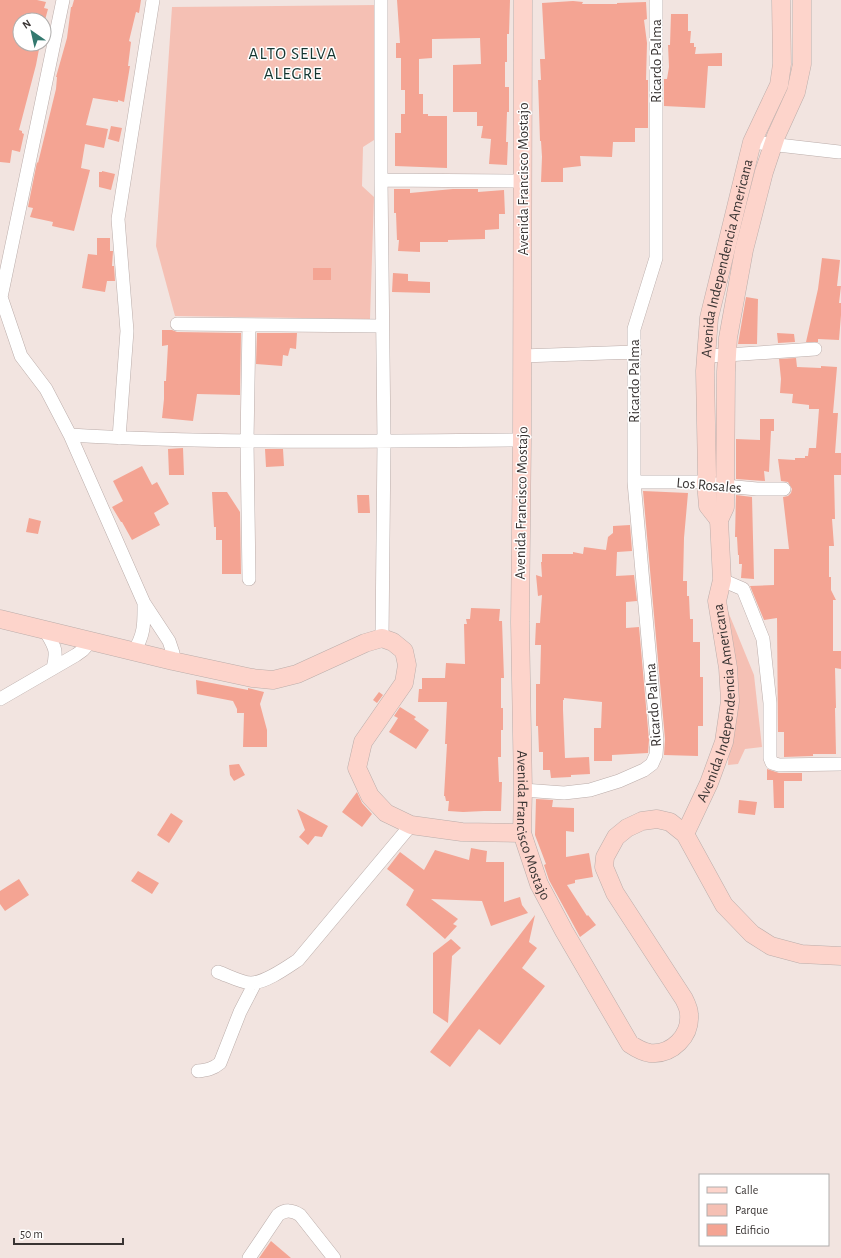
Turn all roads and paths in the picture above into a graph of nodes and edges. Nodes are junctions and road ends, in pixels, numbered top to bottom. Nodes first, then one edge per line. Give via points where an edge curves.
1 (63, 0) edge
2 (153, 0) edge
3 (381, 0) edge
4 (524, 0) edge
5 (656, 0) edge
6 (781, 0) edge
7 (802, 0) edge
8 (752, 142) junction
9 (773, 145) junction
10 (839, 152) dead end
11 (381, 180) junction
12 (523, 181) junction
13 (0, 298) edge
14 (176, 324) dead end
15 (249, 325) junction
16 (382, 326) junction
17 (815, 349) dead end
18 (635, 352) junction
19 (727, 355) junction
20 (522, 356) junction
21 (706, 356) junction
22 (70, 435) junction
23 (119, 438) junction
24 (522, 440) junction
25 (247, 441) junction
26 (384, 441) junction
27 (634, 482) junction
28 (706, 482) junction
29 (725, 486) junction
30 (784, 489) dead end
31 (719, 520) junction
32 (249, 579) dead end
33 (722, 580) junction
34 (144, 603) junction
35 (0, 619) edge
36 (45, 630) junction
37 (382, 638) junction
38 (90, 642) junction
39 (134, 651) junction
40 (173, 661) junction
41 (53, 668) junction
42 (0, 699) edge
43 (841, 764) edge
44 (523, 790) junction
45 (411, 825) junction
46 (522, 833) junction
47 (686, 834) junction
48 (841, 956) edge
49 (218, 972) dead end
50 (254, 983) junction
51 (198, 1071) dead end
52 (249, 1258) edge
53 (334, 1258) edge

1 - 13 street
2 - 23 street via 118,219 127,331
3 - 11 street
4 - 12 street, Avenida Francisco Mostajo
5 - 18 street, Ricardo Palma via 656,258 634,329
6 - 8 street, Avenida Independencia Americana via 782,64 778,85
7 - 9 street, Avenida Independencia Americana via 802,64 796,92
8 - 9 street
8 - 21 street, Avenida Independencia Americana via 709,318
9 - 10 street
9 - 19 street, Avenida Independencia Americana via 744,250
11 - 12 street
11 - 16 street
12 - 20 street, Avenida Francisco Mostajo
13 - 22 street via 21,356 46,389
14 - 15 street
15 - 16 street
15 - 25 street
16 - 26 street
17 - 19 street
18 - 20 street
18 - 27 street, Ricardo Palma
19 - 21 street
19 - 29 street, Avenida Independencia Americana
20 - 24 street, Avenida Francisco Mostajo
21 - 28 street, Avenida Independencia Americana
22 - 23 street
22 - 34 street
23 - 25 street
24 - 26 street
24 - 44 street, Avenida Francisco Mostajo via 520,622
25 - 26 street
25 - 32 street
26 - 37 street
27 - 28 street, Los Rosales
27 - 44 street, Ricardo Palma via 657,740 656,755 652,764 644,770 590,790 564,794
28 - 29 street, Los Rosales
28 - 31 street, Avenida Independencia Americana via 708,506
29 - 30 street, Los Rosales
29 - 31 street, Avenida Independencia Americana via 726,507
31 - 33 street, Avenida Independencia Americana
33 - 43 street via 742,589 762,639 770,703 772,763
33 - 47 street, Avenida Independencia Americana via 718,601 730,701 724,742
34 - 39 street via 144,628
34 - 40 street via 169,641
35 - 36 street
36 - 38 street
36 - 41 street via 56,650
37 - 40 street via 365,643 297,674 273,680
37 - 45 street via 393,642 404,651 407,665 404,683 363,742 357,768 370,796 386,813
38 - 39 street
38 - 41 street via 83,650
39 - 40 street
41 - 42 street
44 - 46 street, Avenida Francisco Mostajo
45 - 46 street via 462,832
45 - 50 street via 298,960
46 - 47 street, Avenida Francisco Mostajo via 539,884 564,931 630,1044 649,1053 670,1049 679,1043 689,1024 689,1012 684,999 615,893 604,867 605,857 616,837 642,821 656,819 670,822
47 - 48 street, Avenida Francisco Mostajo via 724,905 752,934 771,946 801,954
49 - 50 street
50 - 51 street via 220,1063
52 - 53 street via 278,1215 290,1211 300,1216

